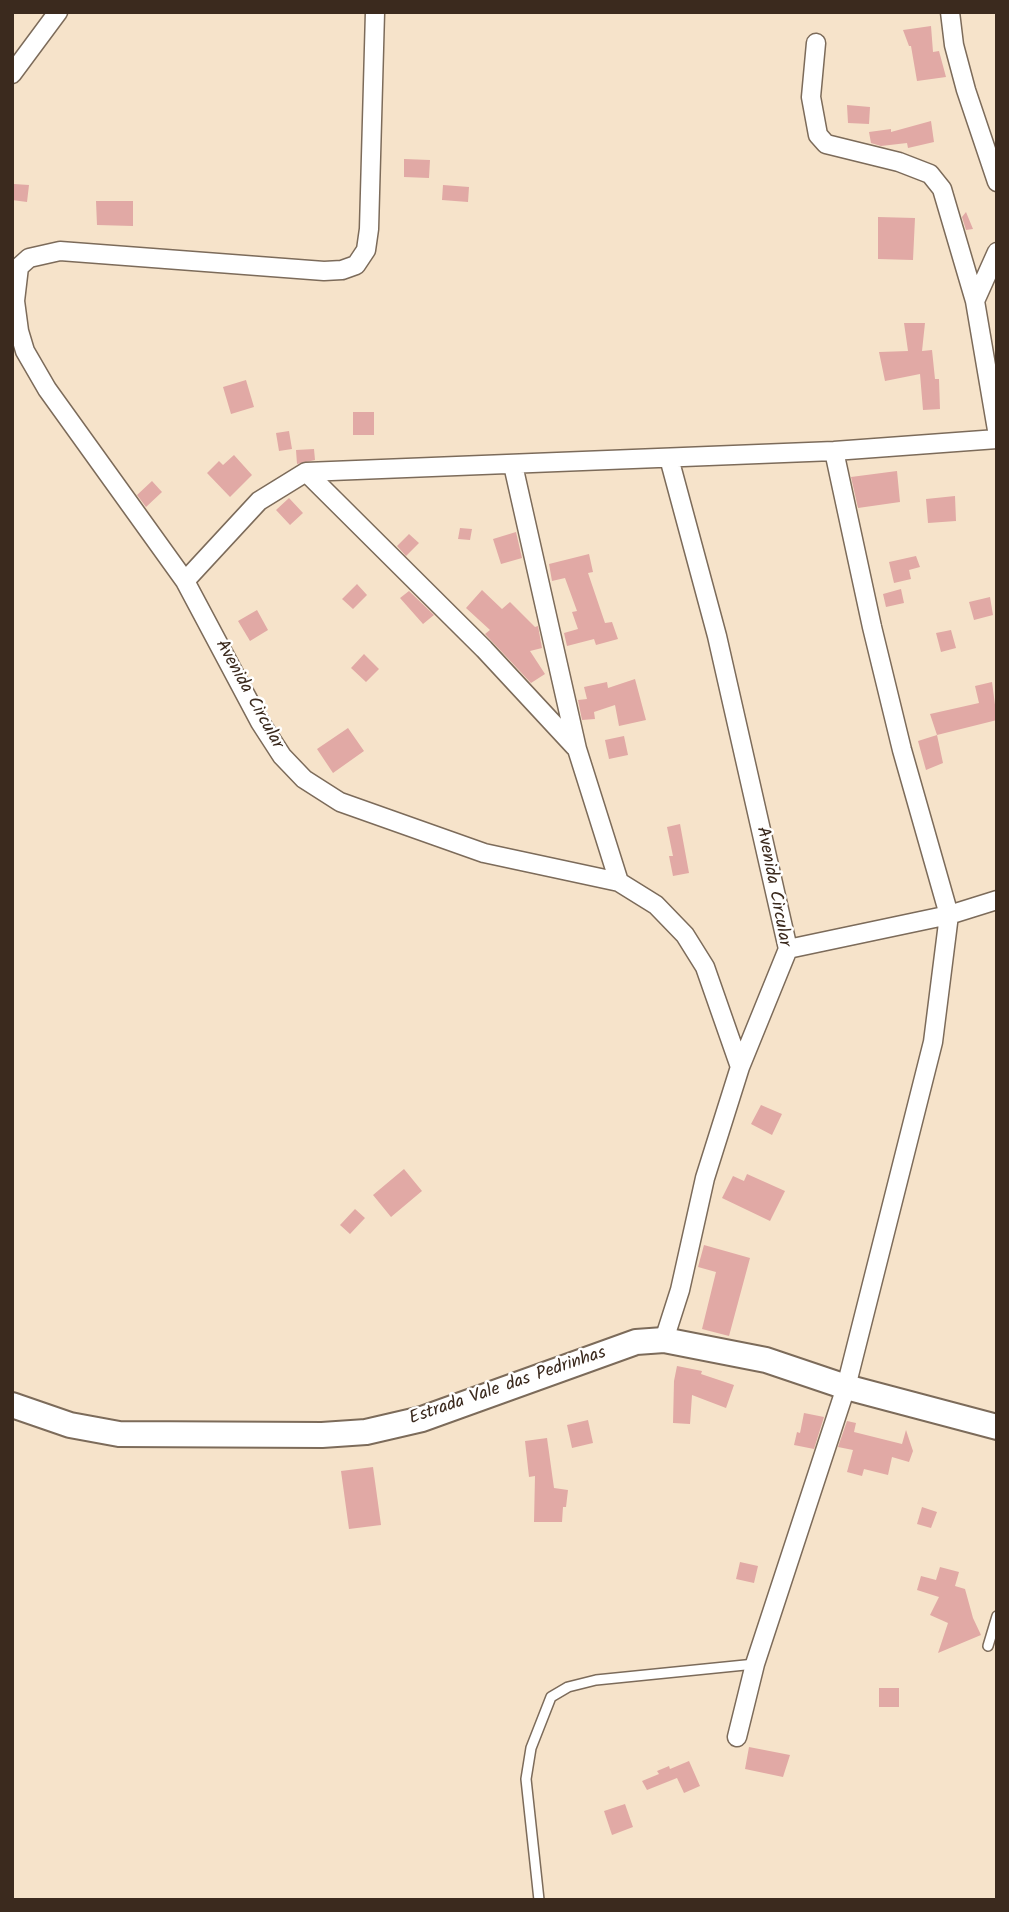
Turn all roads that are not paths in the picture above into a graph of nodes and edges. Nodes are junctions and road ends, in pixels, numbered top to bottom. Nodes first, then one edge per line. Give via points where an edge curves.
1 (58, 12) edge
2 (375, 12) edge
3 (950, 12) edge
4 (816, 43) dead end
5 (12, 74) edge
6 (997, 182) edge
7 (997, 252) edge
8 (15, 263) edge
9 (975, 301) junction
10 (18, 351) edge
11 (997, 430) edge
12 (997, 439) edge
13 (834, 451) junction
14 (669, 458) junction
15 (513, 464) junction
16 (306, 472) junction
17 (185, 580) junction
18 (577, 749) junction
19 (619, 882) junction
20 (997, 900) edge
21 (949, 915) junction
22 (788, 949) junction
23 (740, 1067) junction
24 (664, 1340) junction
25 (846, 1387) junction
26 (12, 1405) edge
27 (997, 1427) edge
28 (997, 1616) edge
29 (988, 1646) dead end
30 (755, 1664) junction
31 (737, 1737) dead end
32 (539, 1900) edge

1 - 5 street
2 - 8 street via 369,229 366,250 356,265 324,271 60,251
3 - 6 street via 966,90
4 - 9 street via 811,97 818,135 826,144 930,174 942,189
7 - 9 street
8 - 10 street, Avenida Circular
9 - 11 street
10 - 17 street, Avenida Circular
12 - 13 street
13 - 14 street
13 - 21 street via 872,628
14 - 15 street
14 - 22 street, Avenida Circular via 717,635
15 - 16 street
15 - 18 street
16 - 17 street via 259,501
16 - 18 street
17 - 19 street, Avenida Circular via 261,722 282,756 304,779 340,802 484,853
18 - 19 street
19 - 23 street, Avenida Circular via 656,905 685,935 705,968
20 - 21 street
21 - 22 street
21 - 25 street via 933,1042
22 - 23 street, Avenida Circular
23 - 24 street, Avenida Circular via 705,1178
24 - 25 main road, Estrada Vale das Pedrinhas via 766,1360
24 - 26 main road, Estrada Vale das Pedrinhas via 636,1342 422,1419 366,1432 118,1434 70,1425
25 - 27 main road, Estrada Vale das Pedrinhas
25 - 30 street
28 - 29 lane
30 - 31 street
30 - 32 lane via 596,1680 551,1697 531,1748 526,1779

